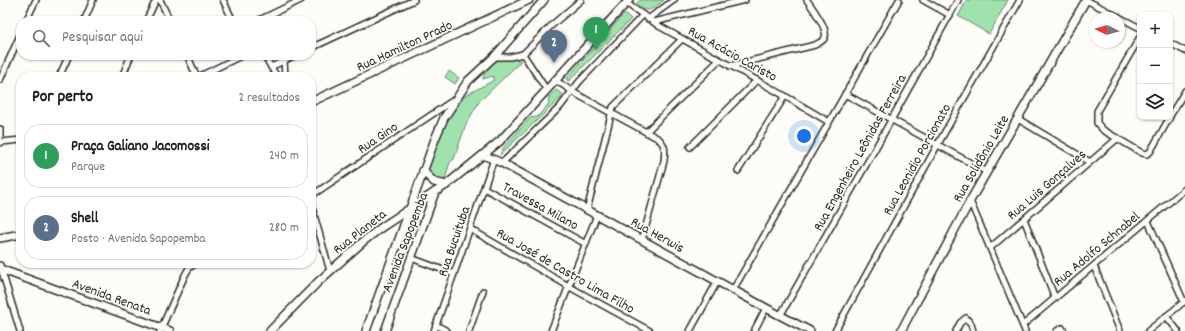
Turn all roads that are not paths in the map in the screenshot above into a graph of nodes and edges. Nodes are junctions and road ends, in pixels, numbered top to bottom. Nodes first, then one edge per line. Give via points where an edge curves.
1 (36, 0) edge
2 (93, 0) edge
3 (156, 0) edge
4 (160, 0) edge
5 (223, 0) edge
6 (301, 0) edge
7 (414, 0) edge
8 (529, 0) edge
9 (544, 0) edge
10 (581, 0) edge
11 (674, 0) edge
12 (745, 0) edge
13 (807, 0) edge
14 (899, 0) edge
15 (923, 0) edge
16 (958, 0) edge
17 (1020, 0) edge
18 (1086, 0) edge
19 (627, 1) edge
20 (643, 15) junction
21 (950, 15) junction
22 (28, 16) edge
23 (86, 16) edge
24 (148, 16) edge
25 (168, 16) edge
26 (231, 16) edge
27 (267, 16) edge
28 (648, 19) junction
29 (654, 22) junction
30 (1137, 26) edge
31 (682, 39) junction
32 (1137, 42) edge
33 (16, 44) edge
34 (1185, 44) edge
35 (1173, 45) edge
36 (316, 46) edge
37 (1184, 50) edge
38 (523, 54) junction
39 (494, 57) junction
40 (66, 60) edge
41 (129, 60) edge
42 (190, 60) edge
43 (233, 60) edge
44 (267, 60) edge
45 (284, 60) joint
46 (719, 60) junction
47 (271, 66) junction
48 (730, 66) junction
49 (61, 72) edge
50 (124, 72) edge
51 (196, 72) edge
52 (208, 72) edge
53 (274, 72) edge
54 (285, 72) edge
55 (0, 80) edge
56 (555, 80) junction
57 (757, 80) junction
58 (546, 89) junction
59 (572, 91) junction
60 (1185, 91) edge
61 (846, 94) junction
62 (785, 96) junction
63 (456, 98) junction
64 (316, 100) edge
65 (1173, 112) edge
66 (611, 113) junction
67 (1018, 118) junction
68 (892, 119) junction
69 (1168, 120) edge
70 (829, 122) junction
71 (0, 128) edge
72 (646, 132) junction
73 (1118, 138) junction
74 (16, 141) edge
75 (0, 143) edge
76 (938, 144) junction
77 (690, 148) dead end
78 (486, 153) junction
79 (494, 159) junction
80 (1090, 162) junction
81 (502, 163) junction
82 (423, 171) junction
83 (738, 171) dead end
84 (987, 172) junction
85 (446, 185) junction
86 (484, 188) junction
87 (1185, 189) edge
88 (436, 192) junction
89 (316, 193) edge
90 (970, 201) junction
91 (410, 209) junction
92 (587, 210) junction
93 (597, 215) junction
94 (398, 217) junction
95 (1024, 219) junction
96 (1148, 221) junction
97 (316, 222) edge
98 (405, 222) junction
99 (470, 229) junction
100 (16, 235) edge
101 (0, 238) edge
102 (642, 240) junction
103 (586, 244) junction
104 (990, 248) junction
105 (411, 258) junction
106 (1094, 266) junction
107 (0, 267) edge
108 (187, 268) edge
109 (330, 271) junction
110 (454, 274) junction
111 (717, 282) junction
112 (570, 287) junction
113 (733, 290) junction
114 (483, 291) dead end
115 (1055, 298) junction
116 (1184, 301) edge
117 (766, 308) junction
118 (780, 316) junction
119 (1166, 316) junction
120 (436, 325) junction
121 (1023, 325) junction
122 (160, 329) edge
123 (20, 331) edge
124 (170, 331) edge
125 (270, 331) edge
126 (366, 331) edge
127 (385, 331) edge
128 (434, 331) edge
129 (447, 331) edge
130 (469, 331) edge
131 (551, 331) edge
132 (650, 331) edge
133 (690, 331) edge
134 (754, 331) edge
135 (810, 331) edge
136 (835, 331) edge
137 (901, 331) edge
138 (956, 331) edge
139 (973, 331) edge
140 (1025, 331) edge
141 (1057, 331) edge
142 (1064, 331) edge
143 (1120, 331) edge
144 (1148, 331) edge
145 (1178, 331) edge

1 - 22 street
2 - 23 street
3 - 24 street
4 - 25 street
5 - 26 street
6 - 27 street
7 - 36 street
8 - 64 main road, Rua Hamilton Prado
9 - 39 main road, Avenida Sapopemba
10 - 38 street
11 - 28 street
12 - 29 street
13 - 48 street via 824,30 825,37 822,41 815,45
14 - 61 street
15 - 21 street
16 - 21 street, Rua Engenheiro Leônidas Ferreira
17 - 76 street, Rua Leonidio Porcionato
18 - 30 street
18 - 67 main road, Rua Solidônio Leite
19 - 20 street, Rua Acácio Caristo
19 - 56 main road, Avenida Sapopemba
20 - 28 street, Rua Acácio Caristo
20 - 59 street
21 - 68 street, Rua Engenheiro Leônidas Ferreira
28 - 29 street, Rua Acácio Caristo
29 - 31 street, Rua Acácio Caristo
31 - 46 street, Rua Acácio Caristo
31 - 66 street via 616,104
32 - 73 street via 1097,114 1098,126
33 - 55 street
34 - 37 street
35 - 37 street
38 - 39 street
38 - 58 street
39 - 63 main road, Avenida Sapopemba via 468,81
40 - 49 street
41 - 50 street
42 - 51 street
43 - 52 street
44 - 47 street
45 - 47 street
45 - 54 street
46 - 48 street, Rua Acácio Caristo
46 - 72 street
47 - 53 street
48 - 57 street, Rua Acácio Caristo
56 - 58 main road, Avenida Sapopemba
56 - 59 street
57 - 62 street, Rua Acácio Caristo
57 - 77 street
58 - 78 main road, Avenida Sapopemba
59 - 66 street
59 - 81 street via 560,107
60 - 65 street
61 - 68 street
61 - 70 street
62 - 70 street, Rua Acácio Caristo
62 - 83 street
63 - 82 main road, Avenida Sapopemba via 444,118
63 - 89 street, Rua Gino
66 - 72 street
66 - 92 street
67 - 80 street
67 - 84 main road, Rua Solidônio Leite
68 - 76 street
68 - 118 street, Rua Engenheiro Leônidas Ferreira
69 - 73 street via 1148,154 1142,154
70 - 113 street
71 - 75 street
72 - 102 street via 660,139 666,148
73 - 80 street, Rua Luis Gonçalves
74 - 75 street
76 - 84 street
76 - 136 street, Rua Leonidio Porcionato
78 - 79 main road, Rua Herwis
78 - 85 main road, Avenida Sapopemba
79 - 81 main road, Rua Herwis
79 - 86 street, Rua Bucuituba
80 - 95 street, Rua Luis Gonçalves
81 - 92 main road, Rua Herwis
82 - 85 main road via 434,182
82 - 91 main road, Avenida Sapopemba
84 - 90 main road, Rua Solidônio Leite
85 - 88 main road, Avenida Sapopemba
86 - 99 street, Rua Bucuituba
86 - 103 street, Travessa Milano
87 - 96 street, Rua Adolfo Schnabel
88 - 91 main road, Rua Planeta
88 - 105 main road, Avenida Sapopemba
90 - 104 street
90 - 137 main road, Rua Solidônio Leite
91 - 94 main road, Rua Planeta
91 - 98 main road, Avenida Sapopemba
92 - 93 main road, Rua Herwis
93 - 102 main road, Rua Herwis
93 - 103 street
94 - 98 main road via 404,218
94 - 109 main road, Rua Planeta via 365,240
95 - 104 street, Rua Luis Gonçalves
95 - 115 street
96 - 106 street, Rua Adolfo Schnabel
96 - 116 street
97 - 109 street
98 - 126 main road, Avenida Sapopemba
99 - 110 street, Rua Bucuituba
99 - 112 street, Rua José de Castro Lima Filho
100 - 101 main road
102 - 111 main road, Rua Herwis
103 - 112 street
104 - 121 street
105 - 110 street
105 - 127 main road, Avenida Sapopemba
106 - 115 street, Rua Adolfo Schnabel
106 - 143 street
107 - 122 main road, Avenida Renata
107 - 123 street
108 - 122 street
109 - 125 main road, Rua Planeta
110 - 120 street, Rua Bucuituba
111 - 113 main road, Rua Herwis
111 - 133 street
112 - 131 street
112 - 132 street, Rua José de Castro Lima Filho
113 - 117 main road, Rua Herwis
114 - 130 street
115 - 121 street, Rua Adolfo Schnabel
116 - 119 street
117 - 118 main road, Rua Herwis
117 - 134 street
118 - 135 main road, Rua Herwis
119 - 144 street
119 - 145 street
120 - 128 street, Rua Bucuituba
120 - 129 street
121 - 140 street
122 - 124 main road, Avenida Renata
138 - 139 street via 966,318
141 - 142 street via 1062,328

